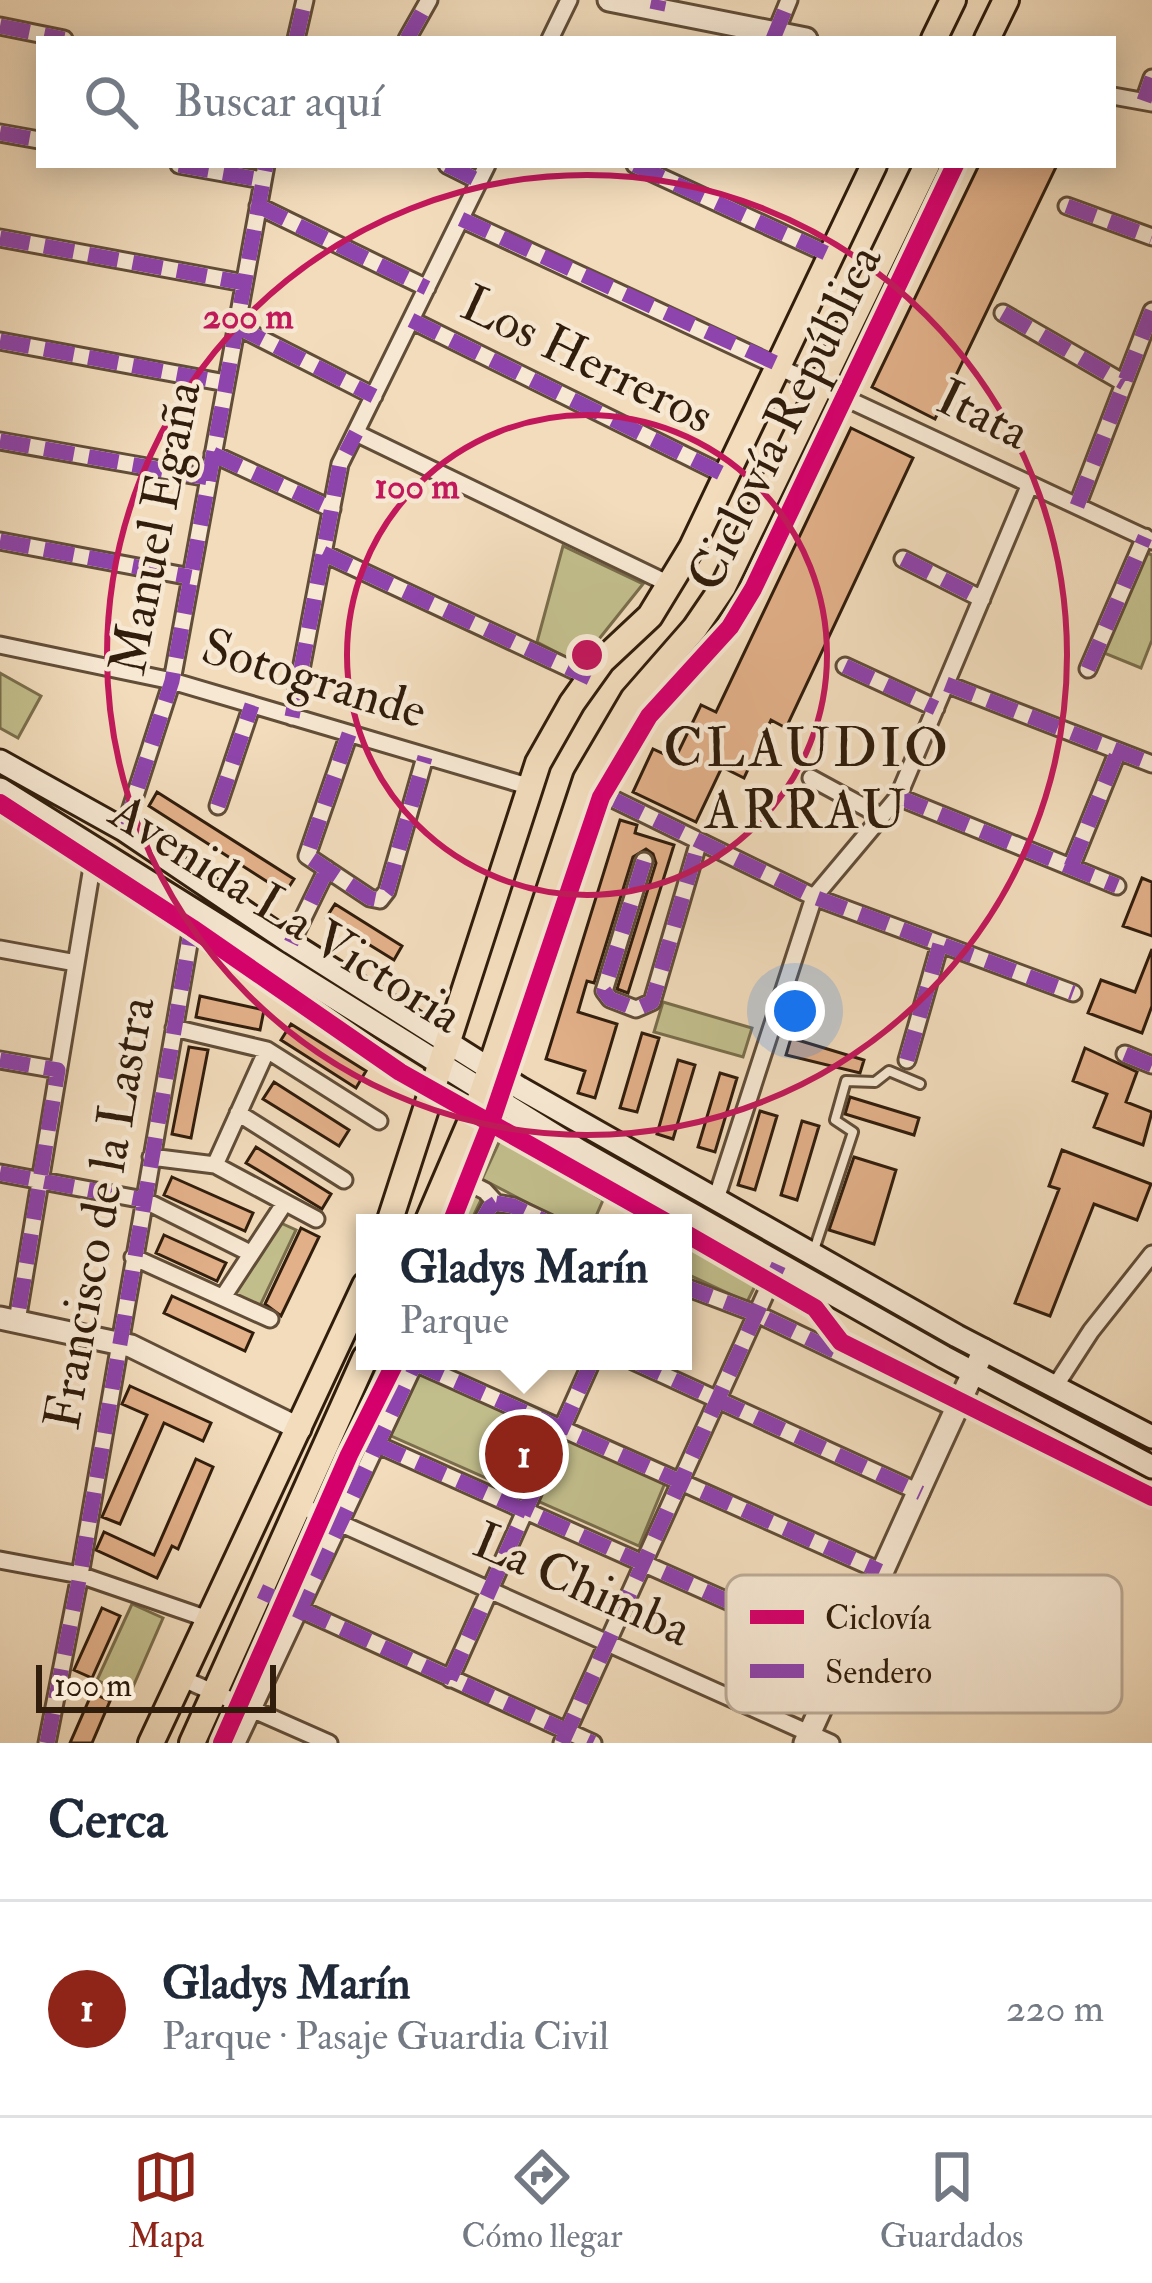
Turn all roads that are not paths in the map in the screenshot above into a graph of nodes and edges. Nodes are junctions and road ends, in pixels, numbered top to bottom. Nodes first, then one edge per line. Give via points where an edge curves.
1 (305, 0) edge
2 (429, 0) edge
3 (569, 0) edge
4 (609, 0) edge
5 (789, 0) edge
6 (953, 0) edge
7 (1006, 0) edge
8 (658, 5) edge
9 (0, 26) edge
10 (49, 36) edge
11 (297, 36) edge
12 (409, 36) edge
13 (551, 36) edge
14 (770, 36) edge
15 (774, 36) edge
16 (935, 36) edge
17 (988, 36) edge
18 (1152, 78) edge
19 (1116, 97) edge
20 (1148, 102) edge
21 (0, 133) edge
22 (36, 139) edge
23 (215, 168) edge
24 (453, 168) edge
25 (486, 168) edge
26 (641, 168) edge
27 (873, 168) edge
28 (925, 168) edge
29 (264, 172) edge
30 (479, 181) junction
31 (258, 206) junction
32 (1067, 206) dead end
33 (461, 219) junction
34 (1152, 237) edge
35 (0, 238) edge
36 (830, 255) junction
37 (244, 283) junction
38 (427, 288) junction
39 (1152, 311) edge
40 (1003, 313) dead end
41 (411, 320) junction
42 (236, 326) junction
43 (0, 341) edge
44 (778, 364) junction
45 (226, 382) junction
46 (1124, 383) junction
47 (821, 384) junction
48 (374, 396) junction
49 (356, 433) junction
50 (0, 441) edge
51 (213, 454) junction
52 (725, 476) junction
53 (209, 478) junction
54 (1030, 484) junction
55 (1077, 506) junction
56 (332, 509) junction
57 (1149, 539) edge
58 (0, 541) edge
59 (323, 553) junction
60 (903, 559) dead end
61 (191, 577) junction
62 (669, 584) junction
63 (982, 599) junction
64 (0, 645) edge
65 (845, 666) dead end
66 (1088, 669) dead end
67 (590, 678) junction
68 (172, 680) junction
69 (946, 684) junction
70 (253, 705) junction
71 (936, 709) junction
72 (292, 717) junction
73 (350, 734) junction
74 (1118, 751) junction
75 (425, 757) junction
76 (0, 761) edge
77 (1152, 764) edge
78 (811, 778) dead end
79 (531, 787) junction
80 (0, 789) edge
81 (898, 797) junction
82 (615, 800) dead end
83 (218, 806) dead end
84 (881, 816) junction
85 (124, 830) junction
86 (699, 841) junction
87 (100, 850) junction
88 (644, 861) dead end
89 (1071, 867) junction
90 (327, 869) junction
91 (1117, 886) dead end
92 (814, 897) junction
93 (195, 909) junction
94 (291, 944) junction
95 (940, 944) junction
96 (0, 950) edge
97 (76, 963) junction
98 (1073, 993) dead end
99 (174, 1028) junction
100 (267, 1050) junction
101 (446, 1054) junction
102 (1125, 1054) dead end
103 (0, 1060) edge
104 (907, 1060) dead end
105 (1152, 1065) edge
106 (58, 1070) junction
107 (486, 1080) junction
108 (920, 1084) dead end
109 (238, 1113) junction
110 (379, 1121) dead end
111 (152, 1157) junction
112 (215, 1165) junction
113 (451, 1172) junction
114 (0, 1173) edge
115 (344, 1180) dead end
116 (40, 1181) junction
117 (717, 1196) junction
118 (665, 1199) junction
119 (144, 1200) junction
120 (496, 1203) junction
121 (284, 1204) junction
122 (392, 1214) edge
123 (431, 1214) edge
124 (486, 1214) edge
125 (530, 1214) edge
126 (658, 1214) edge
127 (691, 1214) edge
128 (692, 1214) edge
129 (316, 1219) dead end
130 (814, 1251) junction
131 (250, 1252) junction
132 (1152, 1254) edge
133 (134, 1257) junction
134 (779, 1264) junction
135 (692, 1289) edge
136 (223, 1297) junction
137 (356, 1306) edge
138 (757, 1314) junction
139 (8, 1319) edge
140 (270, 1319) dead end
141 (118, 1341) junction
142 (984, 1350) junction
143 (359, 1370) edge
144 (411, 1370) edge
145 (433, 1370) edge
146 (588, 1370) edge
147 (653, 1370) edge
148 (973, 1373) junction
149 (1054, 1388) junction
150 (718, 1400) junction
151 (958, 1410) junction
152 (300, 1429) junction
153 (562, 1429) junction
154 (1152, 1437) edge
155 (376, 1444) junction
156 (1152, 1467) edge
157 (680, 1482) junction
158 (921, 1493) junction
159 (297, 1504) junction
160 (526, 1510) junction
161 (340, 1523) junction
162 (0, 1560) edge
163 (643, 1563) junction
164 (880, 1571) junction
165 (80, 1575) junction
166 (878, 1575) edge
167 (490, 1590) junction
168 (260, 1591) junction
169 (726, 1600) edge
170 (301, 1608) junction
171 (208, 1619) junction
172 (608, 1642) junction
173 (181, 1678) junction
174 (450, 1679) junction
175 (214, 1692) junction
176 (726, 1699) edge
177 (252, 1709) junction
178 (755, 1713) edge
179 (564, 1738) edge
180 (807, 1738) edge
181 (47, 1743) edge
182 (151, 1743) edge
183 (192, 1743) edge
184 (237, 1743) edge
185 (329, 1743) edge
186 (593, 1743) edge
187 (831, 1743) edge

1 - 11 street
2 - 12 street
3 - 13 street
4 - 8 main road
5 - 15 street
6 - 16 main road
7 - 17 main road
8 - 14 main road
9 - 10 street
18 - 20 street
19 - 20 street
21 - 22 street
23 - 29 street
24 - 30 street
25 - 30 street
26 - 36 street
27 - 36 main road
28 - 47 main road
29 - 31 street, Manuel Egaña
30 - 33 street
31 - 37 street, Manuel Egaña
31 - 38 street
32 - 34 street
33 - 38 street
33 - 44 street, Itata
35 - 37 street
36 - 44 main road
37 - 42 street, Manuel Egaña
38 - 41 street
39 - 46 street
40 - 46 street
41 - 48 street
41 - 52 street, Los Herreros
42 - 45 street, Manuel Egaña
42 - 48 street
43 - 45 street
44 - 47 street, Itata
44 - 52 main road
45 - 51 street, Manuel Egaña
46 - 55 street
47 - 54 street, Itata
47 - 107 main road via 723,587 598,754
48 - 49 street
49 - 56 street
49 - 62 street
50 - 53 street
51 - 53 street, Manuel Egaña
51 - 56 street
52 - 62 main road
53 - 61 street, Manuel Egaña
54 - 55 street, Itata
54 - 63 street
55 - 57 street, Itata
56 - 59 street
57 - 66 street
58 - 61 street
59 - 67 street
59 - 72 street
60 - 63 street
61 - 68 street, Manuel Egaña
62 - 67 main road via 650,616
63 - 69 street
64 - 68 street, Sotogrande
65 - 71 street
67 - 79 main road
68 - 70 street, Sotogrande
68 - 85 street, Manuel Egaña
69 - 71 street
69 - 74 street
70 - 72 street, Sotogrande
70 - 83 street
71 - 81 street
72 - 73 street, Sotogrande
73 - 75 street, Sotogrande
73 - 90 street via 308,856
74 - 77 street
74 - 89 street
75 - 79 street, Sotogrande
75 - 90 street via 380,900
76 - 85 main road, Avenida La Victoria
78 - 84 street
79 - 101 main road
80 - 87 main road, Avenida La Victoria
81 - 84 street
81 - 89 street
82 - 86 street
84 - 92 street
85 - 94 main road, Avenida La Victoria
86 - 88 street via 652,1002 635,1010 604,991
86 - 92 street
87 - 93 main road, Avenida La Victoria
87 - 97 street
89 - 91 street
90 - 94 street
92 - 95 street
92 - 117 street
93 - 99 street, Francisco de la Lastra
93 - 101 main road, Avenida La Victoria
94 - 101 main road, Avenida La Victoria
95 - 98 street
95 - 104 street
96 - 97 street
97 - 106 street
99 - 100 street
99 - 111 street, Francisco de la Lastra
100 - 109 street
100 - 110 street
101 - 107 main road, Avenida La Victoria
101 - 122 main road
102 - 105 street
103 - 106 street
106 - 116 street
107 - 113 main road
107 - 117 main road, Avenida La Victoria
107 - 118 main road, Avenida La Victoria
108 - 130 lane via 889,1071 875,1082 845,1081 835,1120 853,1132
109 - 112 street
109 - 115 street
111 - 112 street
111 - 119 street, Francisco de la Lastra
112 - 121 street
113 - 120 street
113 - 123 main road
114 - 116 street
116 - 119 street
116 - 139 street
117 - 130 main road, Avenida La Victoria
118 - 126 street
118 - 127 main road, Avenida La Victoria
119 - 131 street
119 - 133 street, Francisco de la Lastra
120 - 124 street
120 - 125 street
121 - 129 street
121 - 131 street
128 - 134 main road, Avenida La Victoria
130 - 142 main road, Avenida La Victoria
131 - 136 street
132 - 149 street
133 - 136 street
133 - 141 street, Francisco de la Lastra
134 - 138 street
134 - 148 main road, Avenida La Victoria
135 - 138 street
136 - 140 street
137 - 152 main road
138 - 150 street
138 - 151 street
139 - 141 main road
141 - 152 main road
141 - 165 street, Francisco de la Lastra
142 - 148 main road
142 - 149 main road, Avenida La Victoria
143 - 159 main road
144 - 155 street
145 - 153 street
146 - 153 street
147 - 150 street
148 - 151 main road
148 - 156 main road, Avenida La Victoria
149 - 154 main road, Avenida La Victoria
150 - 157 street
150 - 158 street
151 - 158 main road
152 - 171 main road
153 - 157 street
153 - 160 street
155 - 160 street
155 - 161 street
157 - 163 street
157 - 164 street
158 - 164 main road
159 - 161 street, La Chimba
159 - 168 main road
160 - 163 street
160 - 167 street
161 - 167 street, La Chimba
161 - 170 street
162 - 165 street
163 - 169 street
163 - 172 street
164 - 166 main road
165 - 171 street
165 - 181 street, Francisco de la Lastra
167 - 172 street, La Chimba
167 - 174 street
168 - 170 street
168 - 175 main road
170 - 174 street
170 - 177 street
171 - 173 main road
172 - 176 street, La Chimba
172 - 179 street
173 - 175 street
173 - 182 main road
174 - 179 street
175 - 177 street
175 - 183 main road
177 - 184 street
177 - 185 street
178 - 180 street, La Chimba
179 - 186 street
180 - 187 street, La Chimba

